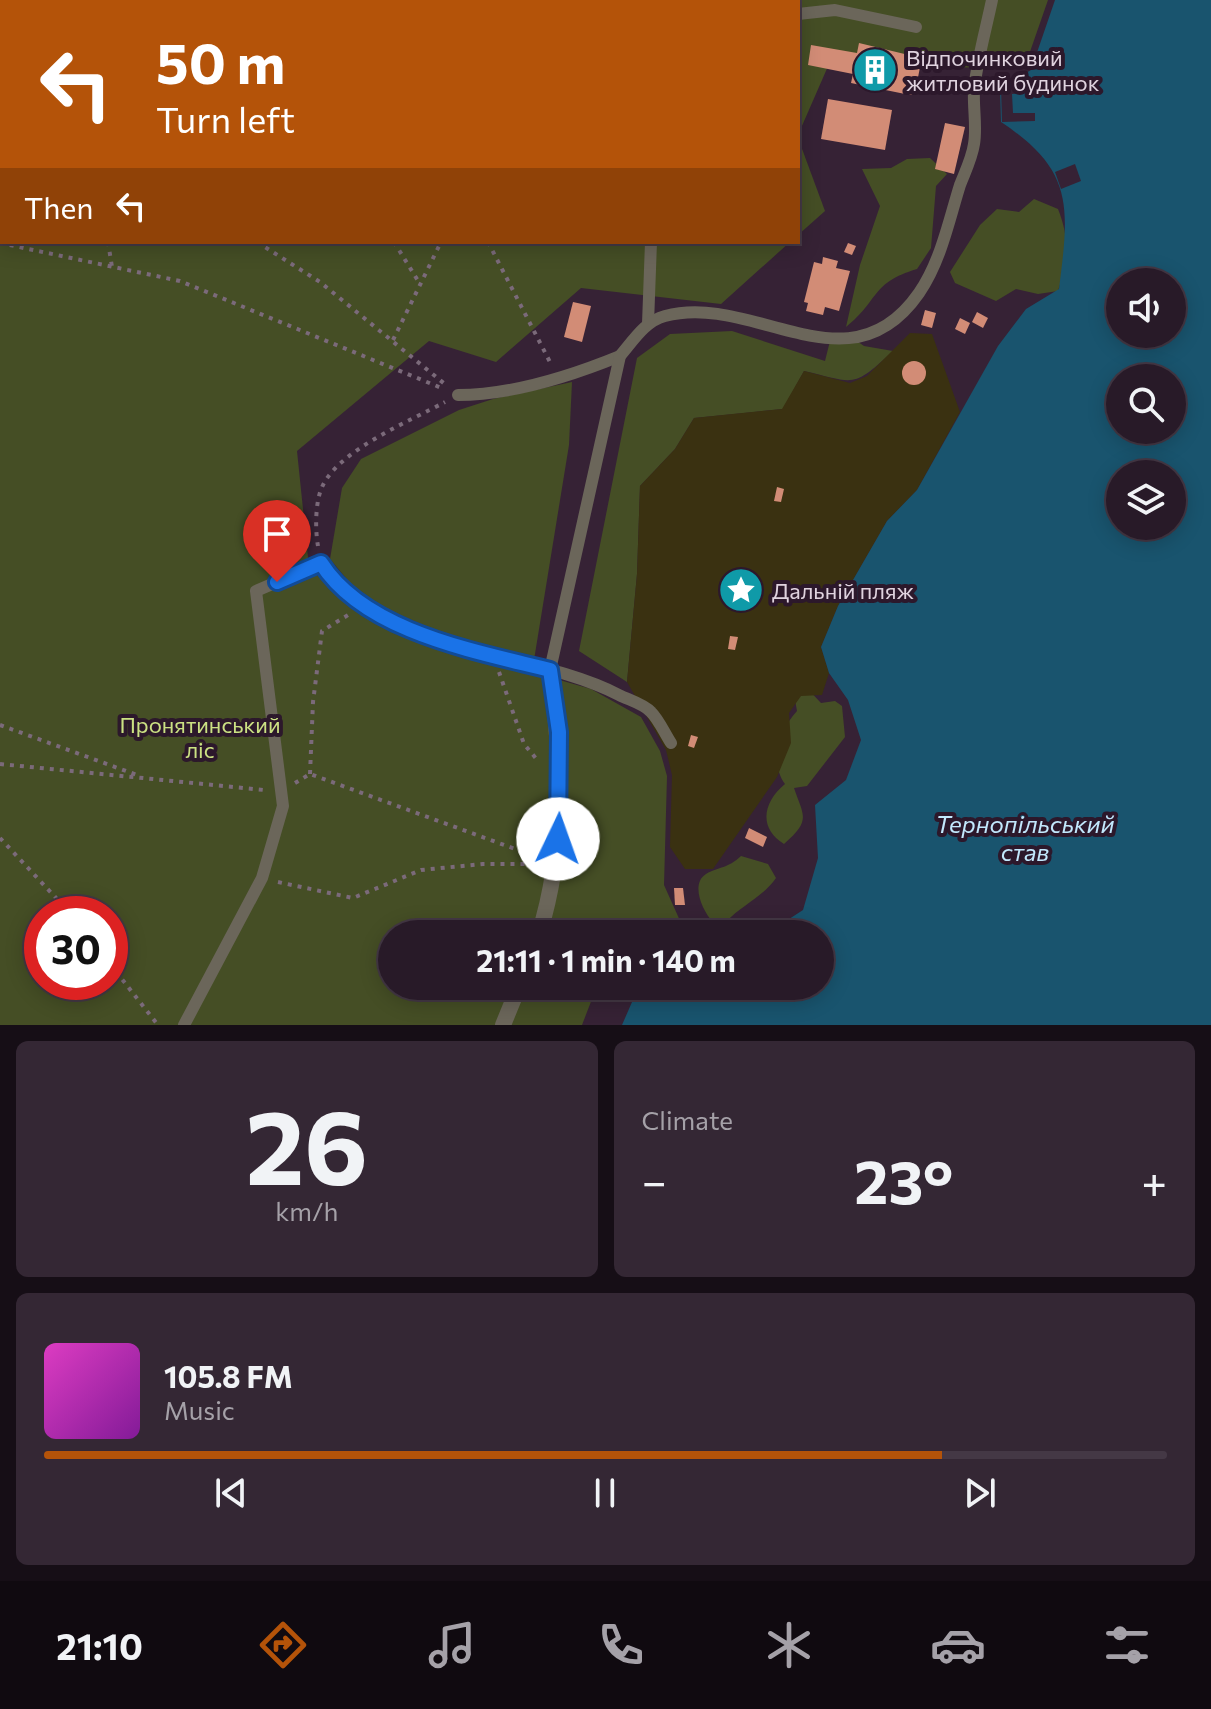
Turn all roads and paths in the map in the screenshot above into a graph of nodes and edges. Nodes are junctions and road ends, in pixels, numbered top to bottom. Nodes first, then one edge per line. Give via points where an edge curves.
1 (992, 0) edge
2 (800, 14) edge
3 (916, 27) dead end
4 (5, 244) edge
5 (108, 244) edge
6 (260, 244) edge
7 (395, 244) edge
8 (440, 244) edge
9 (489, 244) edge
10 (651, 244) edge
11 (112, 267) junction
12 (420, 284) junction
13 (648, 324) junction
14 (393, 340) junction
15 (620, 356) junction
16 (558, 377) junction
17 (458, 395) junction
18 (321, 563) junction
19 (361, 607) junction
20 (493, 655) junction
21 (550, 670) junction
22 (0, 725) edge
23 (671, 743) dead end
24 (0, 764) edge
25 (310, 774) junction
26 (144, 778) junction
27 (560, 788) junction
28 (281, 791) junction
29 (0, 838) edge
30 (556, 864) junction
31 (262, 878) junction
32 (54, 896) edge
33 (542, 920) edge
34 (128, 987) edge
35 (513, 1000) edge
36 (158, 1025) edge
37 (184, 1025) edge
38 (503, 1025) edge

1 - 13 lane via 974,90 974,145 930,272 919,293 889,325 866,337 822,338 693,314 665,316
2 - 3 lane via 835,10
4 - 11 path
5 - 11 path
6 - 14 path via 320,282
7 - 12 path
8 - 12 path
9 - 16 path
10 - 13 lane
11 - 17 path via 180,281
12 - 14 path
13 - 15 lane
14 - 17 path
15 - 16 lane
15 - 21 lane
16 - 17 lane
17 - 18 path via 365,446 322,485 317,542
18 - 19 lane
18 - 28 lane via 256,591
19 - 20 lane
19 - 25 path via 322,631
20 - 21 lane
20 - 27 path via 524,744
21 - 23 lane via 593,681 651,711
21 - 27 street
22 - 26 path
24 - 26 path
25 - 28 path
25 - 30 path
26 - 28 path
27 - 30 street
28 - 31 lane via 283,806
29 - 32 path
30 - 31 path via 421,870 353,898
30 - 33 street
31 - 37 lane
34 - 36 path
35 - 38 street

